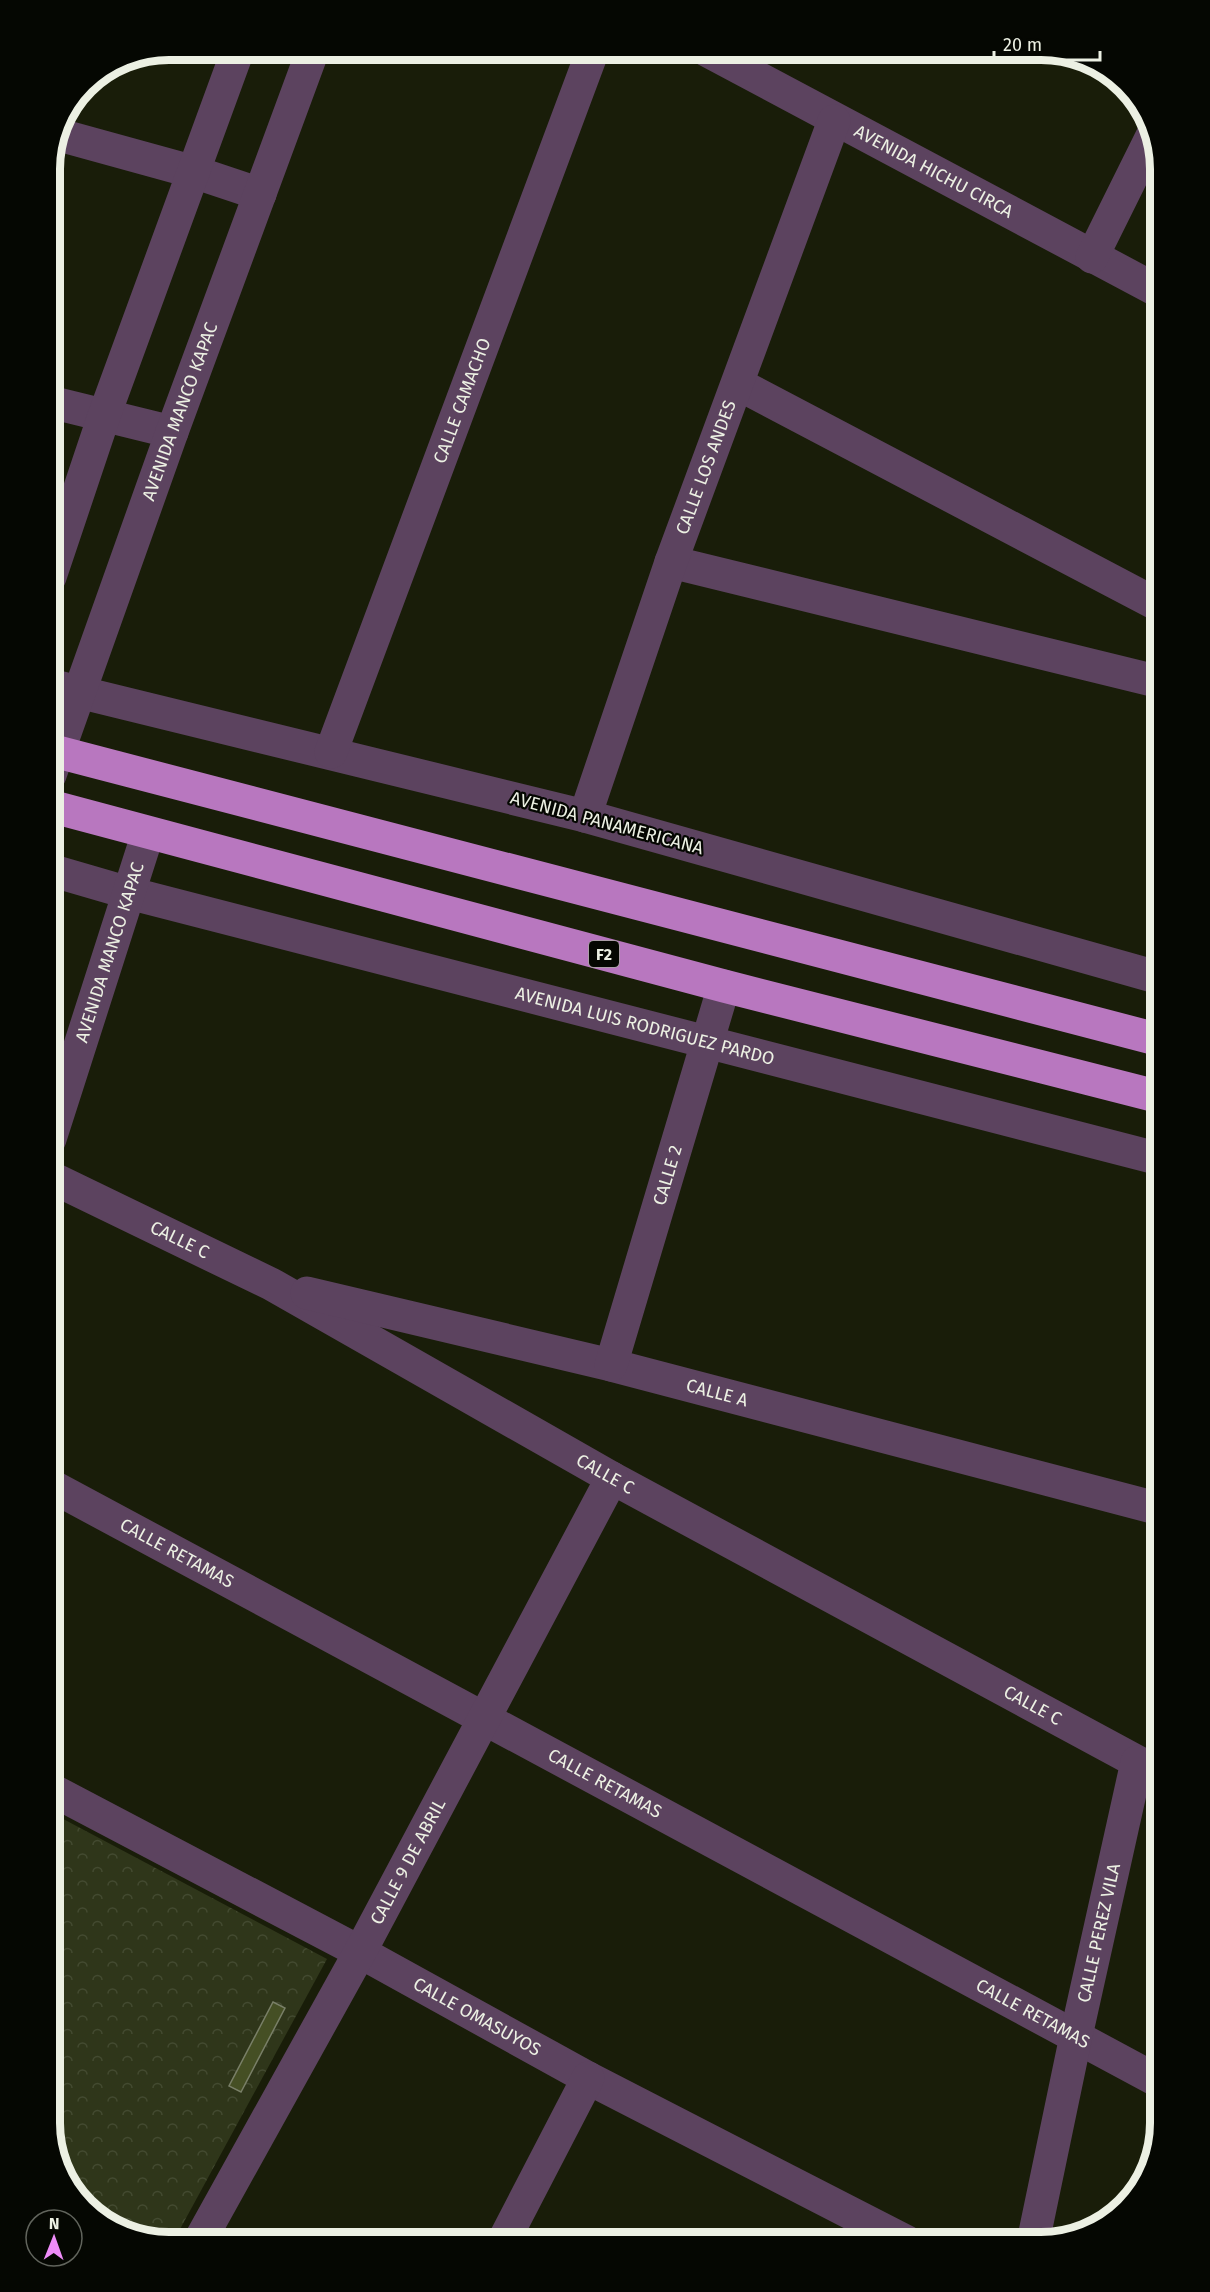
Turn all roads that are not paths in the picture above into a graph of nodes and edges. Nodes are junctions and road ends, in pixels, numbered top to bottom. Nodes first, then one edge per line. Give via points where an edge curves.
1 (234, 60) edge
2 (310, 60) edge
3 (588, 60) edge
4 (724, 60) edge
5 (834, 121) junction
6 (65, 137) edge
7 (1148, 147) edge
8 (194, 172) junction
9 (260, 194) junction
10 (1092, 257) junction
11 (1150, 286) edge
12 (738, 384) junction
13 (60, 405) edge
14 (104, 416) junction
15 (172, 432) junction
16 (60, 547) edge
17 (671, 562) junction
18 (1150, 600) edge
19 (1150, 679) edge
20 (64, 688) edge
21 (60, 714) edge
22 (331, 752) junction
23 (60, 761) edge
24 (60, 809) edge
25 (585, 816) junction
26 (148, 833) junction
27 (60, 873) edge
28 (129, 893) junction
29 (1150, 975) edge
30 (724, 986) junction
31 (1150, 1037) edge
32 (708, 1042) junction
33 (1150, 1094) edge
34 (60, 1108) edge
35 (1150, 1156) edge
36 (60, 1183) edge
37 (271, 1284) junction
38 (611, 1365) junction
39 (612, 1478) junction
40 (60, 1494) edge
41 (1150, 1506) edge
42 (482, 1718) junction
43 (1149, 1768) edge
44 (60, 1794) edge
45 (360, 1952) junction
46 (1076, 2036) junction
47 (1150, 2076) edge
48 (588, 2078) junction
49 (205, 2232) edge
50 (508, 2232) edge
51 (888, 2232) edge
52 (1035, 2232) edge

1 - 8 street
2 - 9 street, AVENIDA MANCO KAPAC
3 - 22 street, CALLE CAMACHO
4 - 5 street, AVENIDA HICHU CIRCA
5 - 10 street, AVENIDA HICHU CIRCA
5 - 12 street, CALLE LOS ANDES
6 - 8 street
7 - 10 street
8 - 9 street
8 - 14 street
9 - 15 street, AVENIDA MANCO KAPAC
10 - 11 street, AVENIDA HICHU CIRCA
12 - 17 street, CALLE LOS ANDES
12 - 18 street
13 - 14 street
14 - 15 street
14 - 16 street
15 - 20 street, AVENIDA MANCO KAPAC
17 - 19 street
17 - 25 street, CALLE LOS ANDES
20 - 21 street, AVENIDA MANCO KAPAC
20 - 22 street, AVENIDA PANAMERICANA
22 - 25 street, AVENIDA PANAMERICANA
23 - 31 highway
24 - 26 highway, F2
25 - 29 street, AVENIDA PANAMERICANA
26 - 28 street, AVENIDA MANCO KAPAC
26 - 30 highway, F2
27 - 28 street
28 - 32 street, AVENIDA LUIS RODRIGUEZ PARDO
28 - 34 street, AVENIDA MANCO KAPAC
30 - 32 street, CALLE 2
30 - 33 highway, F2
32 - 35 street, AVENIDA LUIS RODRIGUEZ PARDO
32 - 38 street, CALLE 2
36 - 37 street, CALLE C
37 - 38 street, CALLE A
37 - 39 street, CALLE C
38 - 41 street, CALLE A
39 - 42 street, CALLE 9 DE ABRIL
39 - 43 street, CALLE C
40 - 42 street, CALLE RETAMAS
42 - 45 street, CALLE 9 DE ABRIL
42 - 46 street, CALLE RETAMAS
43 - 46 street, CALLE PEREZ VILA
44 - 45 street, CALLE OMASUYOS
45 - 48 street, CALLE OMASUYOS
45 - 49 street, CALLE 9 DE ABRIL
46 - 47 street, CALLE RETAMAS
46 - 52 street, CALLE PEREZ VILA
48 - 50 street
48 - 51 street, CALLE OMASUYOS

